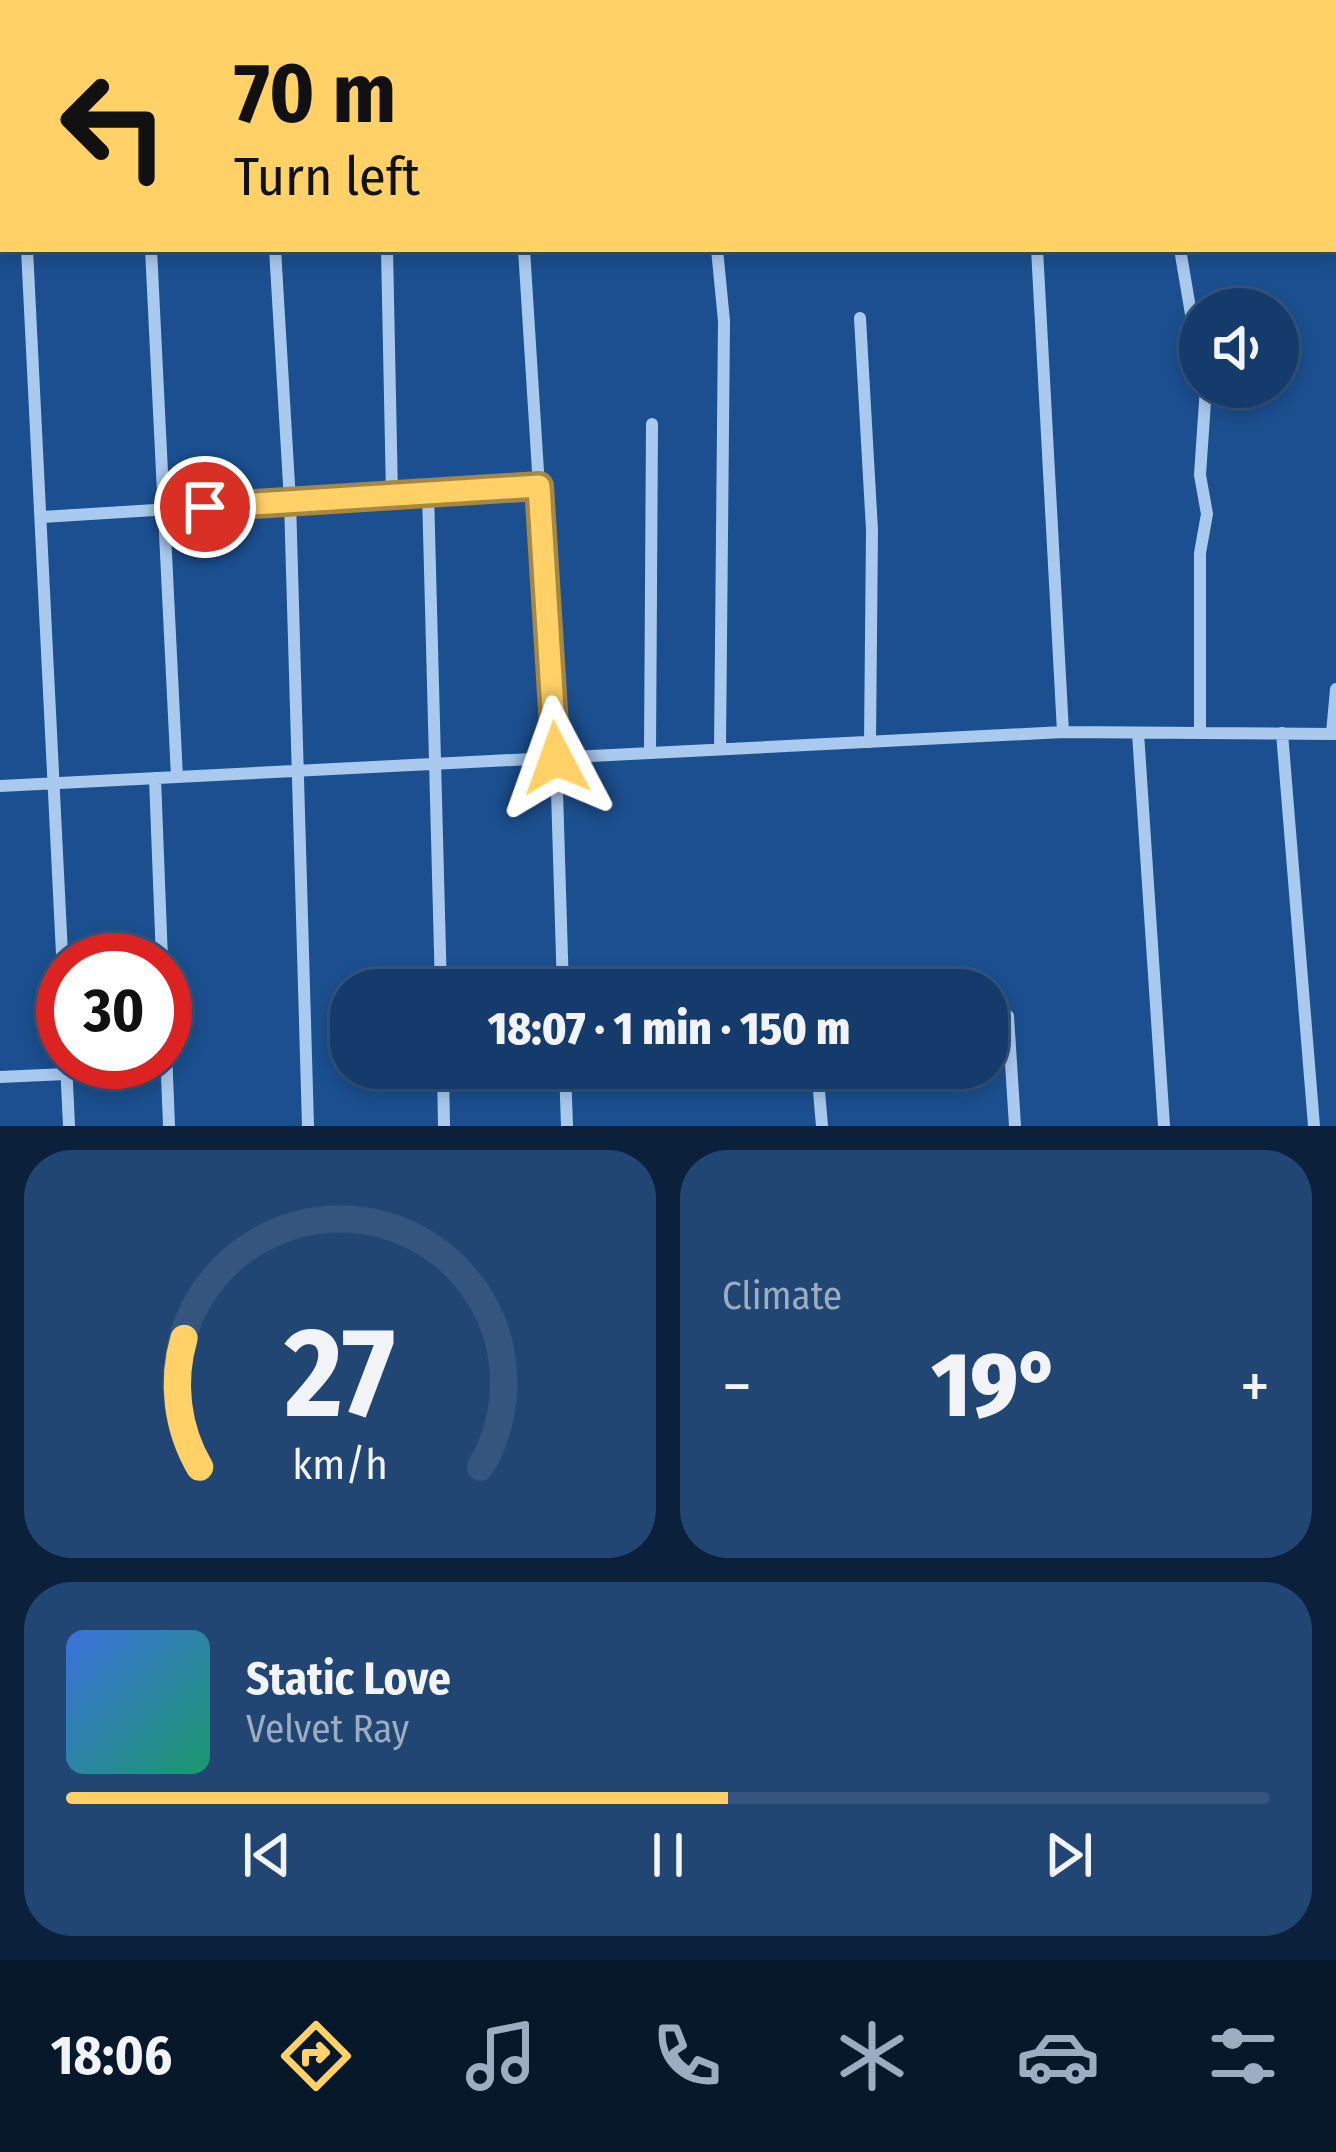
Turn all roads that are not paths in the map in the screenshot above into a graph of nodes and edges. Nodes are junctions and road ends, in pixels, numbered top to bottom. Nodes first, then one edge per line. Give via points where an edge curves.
1 (28, 252) edge
2 (152, 252) edge
3 (275, 252) edge
4 (387, 252) edge
5 (524, 252) edge
6 (717, 252) edge
7 (1037, 252) edge
8 (1181, 252) edge
9 (1187, 288) edge
10 (860, 318) dead end
11 (1204, 408) edge
12 (652, 424) dead end
13 (539, 486) junction
14 (428, 493) junction
15 (392, 495) junction
16 (290, 502) junction
17 (163, 510) junction
18 (42, 517) junction
19 (1336, 689) edge
20 (1063, 732) junction
21 (1138, 733) junction
22 (1199, 733) junction
23 (1282, 733) junction
24 (1334, 733) edge
25 (870, 742) junction
26 (720, 749) junction
27 (650, 753) junction
28 (556, 758) junction
29 (437, 764) junction
30 (298, 771) junction
31 (177, 777) junction
32 (155, 778) junction
33 (56, 783) junction
34 (0, 786) edge
35 (61, 933) edge
36 (161, 933) edge
37 (441, 969) edge
38 (562, 969) edge
39 (1008, 1016) dead end
40 (36, 1072) edge
41 (0, 1076) edge
42 (67, 1089) edge
43 (168, 1089) edge
44 (443, 1089) edge
45 (566, 1089) edge
46 (819, 1089) edge
47 (69, 1126) edge
48 (169, 1126) edge
49 (308, 1126) edge
50 (444, 1126) edge
51 (567, 1126) edge
52 (822, 1126) edge
53 (1015, 1126) edge
54 (1164, 1126) edge
55 (1314, 1126) edge

1 - 18 street
2 - 17 street
3 - 16 street
4 - 15 street
5 - 13 street
6 - 26 street via 724,321
7 - 20 street
8 - 9 street
10 - 25 street via 872,530
11 - 22 street
12 - 27 street
13 - 14 street
13 - 28 street
14 - 15 street
14 - 29 street
15 - 16 street
16 - 17 street
16 - 30 street
17 - 18 street
17 - 31 street
18 - 33 street
19 - 24 street
20 - 21 street
20 - 25 street
21 - 22 street
21 - 54 street
22 - 23 street
23 - 24 street
23 - 55 street
25 - 26 street
26 - 27 street
27 - 28 street
28 - 29 street
28 - 38 street
29 - 30 street
29 - 37 street
30 - 31 street
30 - 49 street
31 - 32 street
32 - 33 street
32 - 36 street
33 - 34 street
33 - 35 street
39 - 53 street
40 - 41 street
42 - 47 street
43 - 48 street
44 - 50 street
45 - 51 street
46 - 52 street

